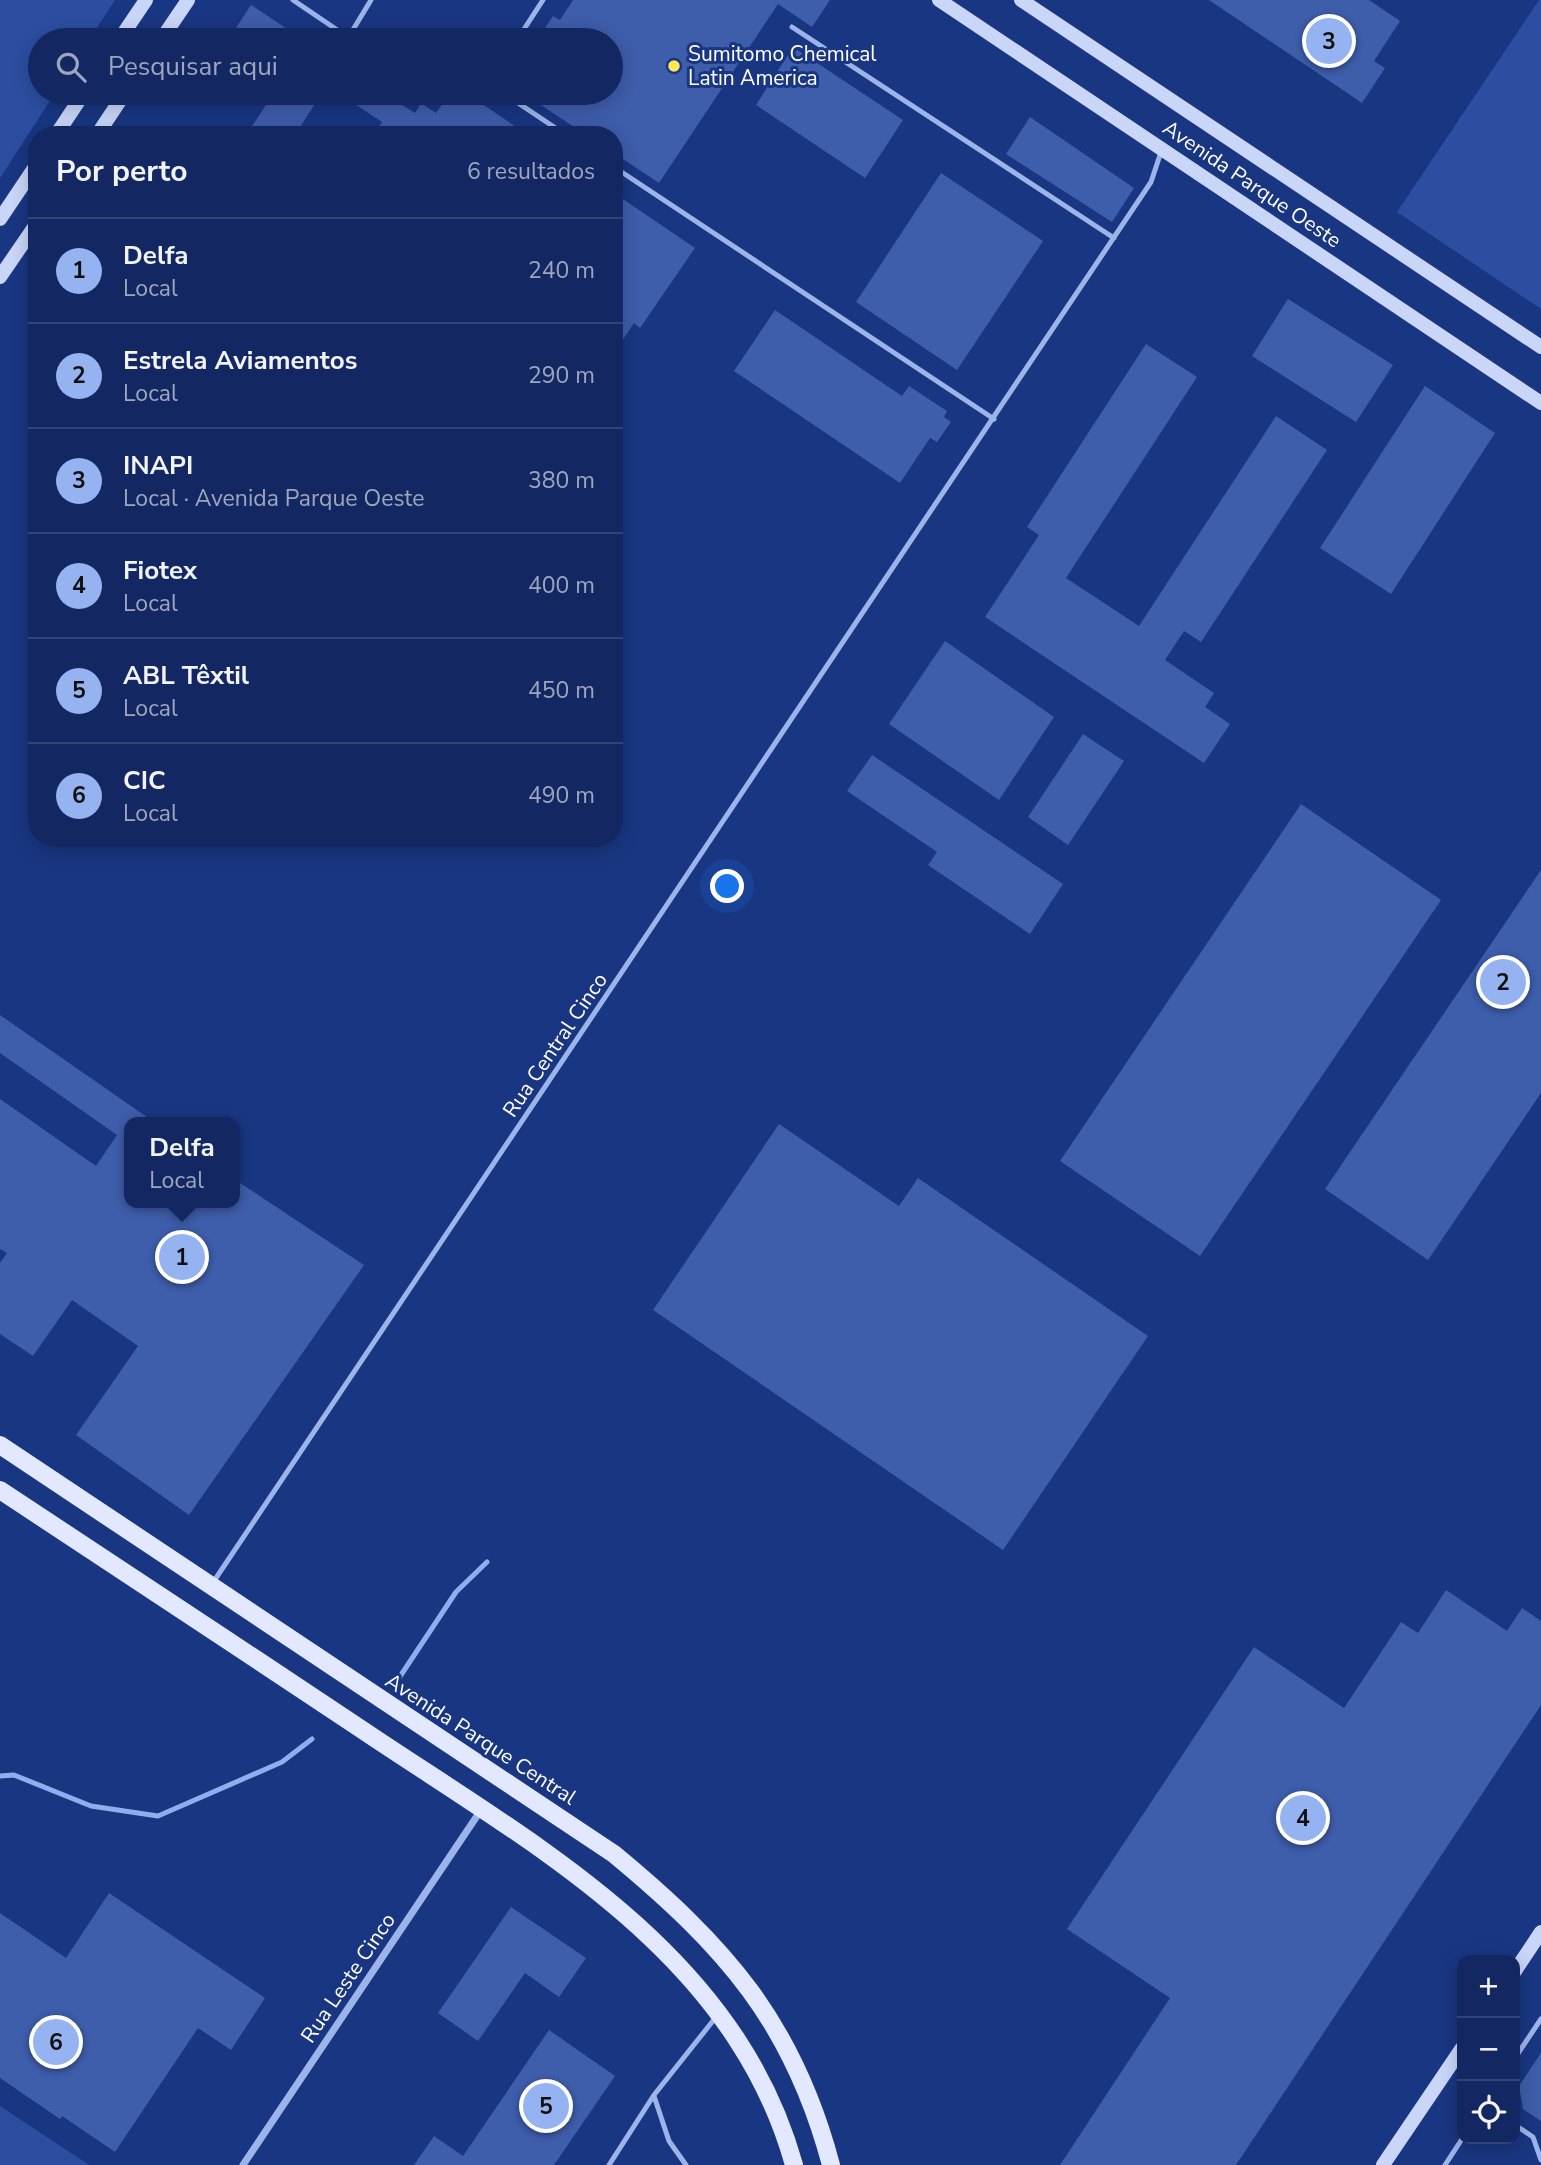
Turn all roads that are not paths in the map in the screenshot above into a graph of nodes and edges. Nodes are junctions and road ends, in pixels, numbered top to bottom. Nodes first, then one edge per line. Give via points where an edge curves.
1 (146, 0) edge
2 (188, 0) edge
3 (293, 0) edge
4 (371, 0) edge
5 (543, 0) edge
6 (939, 0) edge
7 (1021, 0) edge
8 (792, 27) dead end
9 (128, 28) edge
10 (169, 28) edge
11 (334, 28) edge
12 (356, 28) edge
13 (525, 28) edge
14 (76, 105) edge
15 (117, 105) edge
16 (521, 105) edge
17 (62, 126) edge
18 (103, 126) edge
19 (552, 126) edge
20 (1162, 149) junction
21 (623, 173) edge
22 (28, 177) edge
23 (0, 219) edge
24 (28, 236) edge
25 (1114, 238) junction
26 (0, 277) edge
27 (1541, 347) edge
28 (1541, 403) edge
29 (994, 419) junction
30 (0, 1446) edge
31 (0, 1490) edge
32 (210, 1588) junction
33 (481, 1810) junction
34 (1541, 1932) edge
35 (1520, 1964) edge
36 (719, 2013) junction
37 (1541, 2019) edge
38 (1520, 2051) edge
39 (1457, 2055) edge
40 (654, 2095) junction
41 (1520, 2128) edge
42 (1459, 2144) edge
43 (1541, 2160) edge
44 (243, 2165) edge
45 (609, 2165) edge
46 (687, 2165) edge
47 (794, 2165) edge
48 (831, 2165) edge
49 (1383, 2165) edge
50 (1445, 2165) edge

1 - 9 street
2 - 10 street
3 - 11 lane
4 - 12 lane
5 - 13 lane
6 - 20 street, Avenida Parque Oeste
7 - 27 street, Avenida Parque Oeste
8 - 25 lane
14 - 17 street
15 - 18 street
16 - 19 lane
20 - 25 lane, Rua Central Cinco via 1151,182
20 - 28 street, Avenida Parque Oeste
21 - 29 lane
22 - 23 street
24 - 26 street
25 - 29 lane, Rua Central Cinco
29 - 32 lane, Rua Central Cinco
30 - 32 main road, Avenida Parque Central
31 - 33 main road
32 - 48 main road, Avenida Parque Central via 614,1854 670,1900 728,1960 768,2015 797,2067
33 - 36 main road via 622,1910 668,1952
33 - 44 street, Rua Leste Cinco
34 - 35 street
36 - 40 lane
36 - 47 main road via 767,2094
37 - 38 lane
39 - 49 street
40 - 45 lane
40 - 46 lane via 669,2141
41 - 43 lane via 1533,2137
42 - 50 lane

